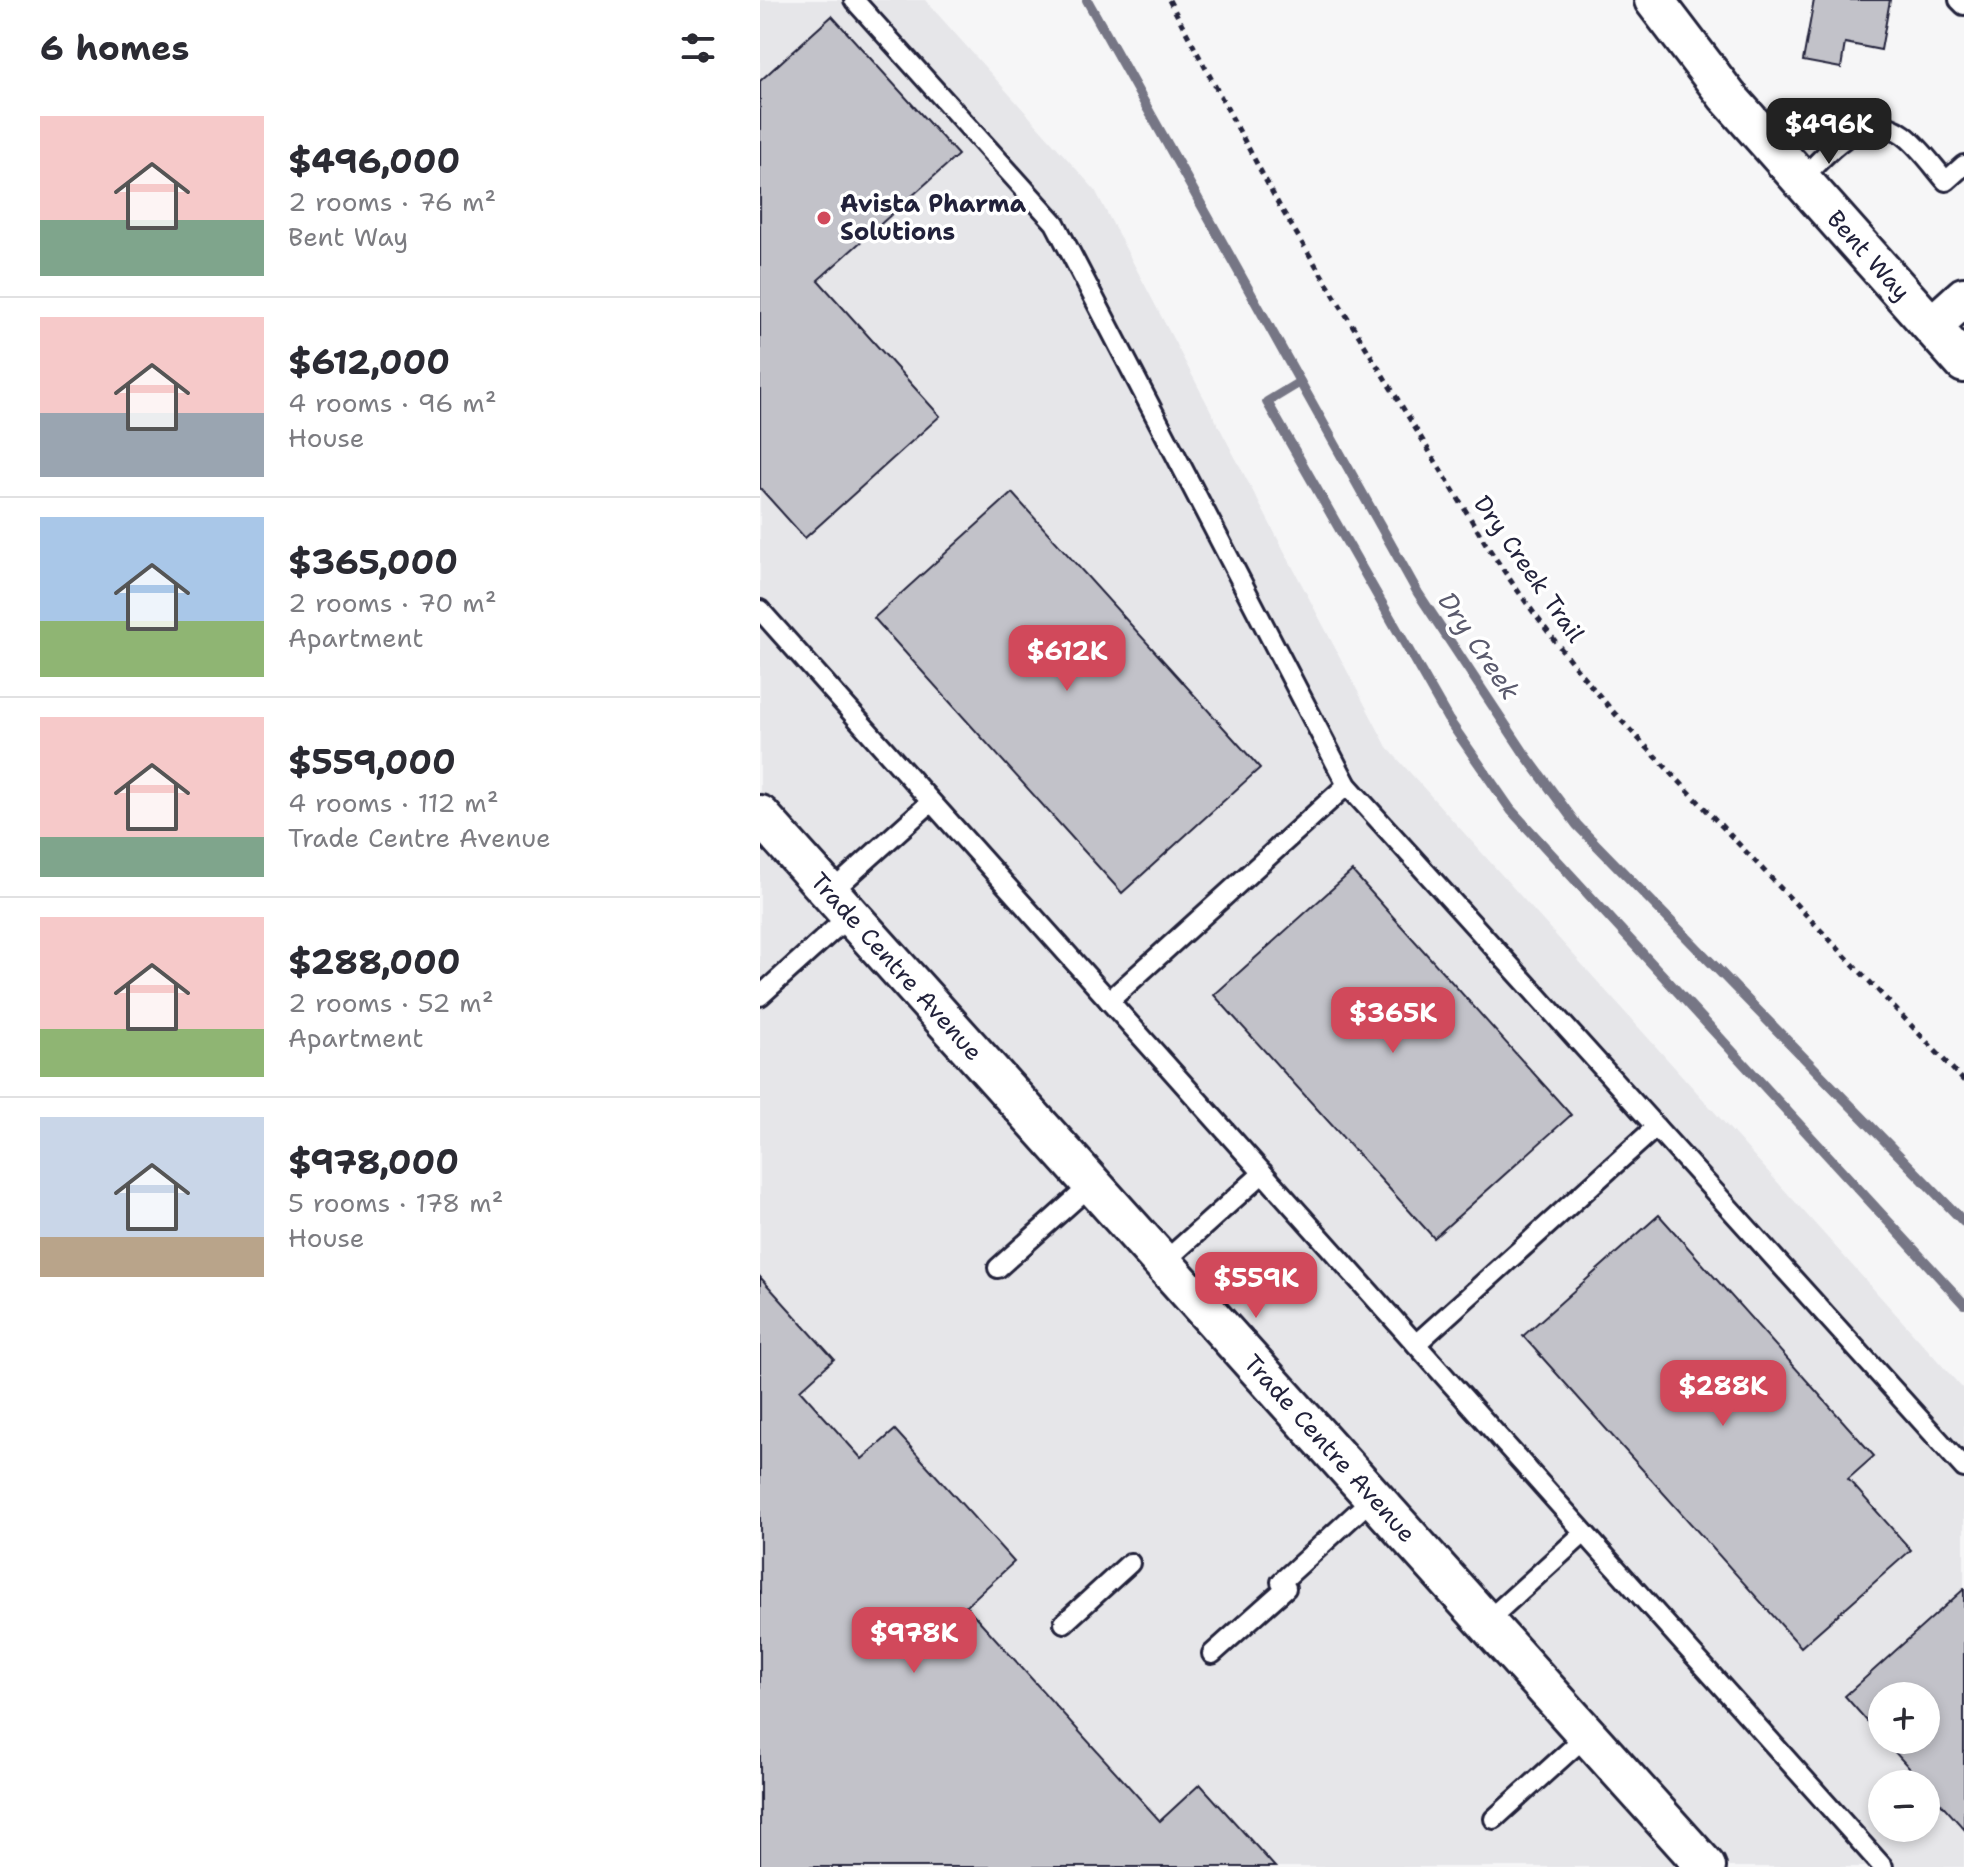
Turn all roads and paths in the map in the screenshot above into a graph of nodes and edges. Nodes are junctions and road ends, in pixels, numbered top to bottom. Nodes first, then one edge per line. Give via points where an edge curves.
1 (854, 0) edge
2 (1169, 0) edge
3 (1654, 0) edge
4 (1959, 0) edge
5 (1964, 5) edge
6 (1964, 165) edge
7 (1800, 180) junction
8 (1964, 297) edge
9 (1932, 326) junction
10 (1964, 363) edge
11 (760, 610) edge
12 (1347, 785) junction
13 (931, 802) junction
14 (760, 815) edge
15 (840, 904) junction
16 (760, 996) edge
17 (1109, 1001) junction
18 (1964, 1081) edge
19 (1656, 1127) junction
20 (1263, 1173) junction
21 (1092, 1184) junction
22 (1163, 1263) junction
23 (998, 1268) dead end
24 (1416, 1344) junction
25 (1964, 1468) edge
26 (1374, 1497) junction
27 (1584, 1533) junction
28 (1130, 1563) dead end
29 (1486, 1622) junction
30 (1064, 1623) dead end
31 (1212, 1654) dead end
32 (1587, 1735) junction
33 (1494, 1819) dead end
34 (1706, 1867) edge
35 (1883, 1867) edge

1 - 12 lane via 1055,223
2 - 18 path, Dry Creek Trail via 1279,205 1521,595 1618,717
3 - 7 street, Bent Way
4 - 5 lane
6 - 7 lane via 1946,181 1906,137 1870,126 1845,138
7 - 9 street, Bent Way
8 - 9 street
9 - 10 street, Bent Way
11 - 13 lane
12 - 17 lane
12 - 19 lane
13 - 15 lane
13 - 17 lane
14 - 15 street, Trade Centre Avenue
15 - 16 lane
15 - 21 street, Trade Centre Avenue
17 - 20 lane
19 - 24 lane
19 - 25 lane
20 - 22 lane
20 - 24 lane
21 - 22 street, Trade Centre Avenue
21 - 23 lane
22 - 26 street, Trade Centre Avenue
24 - 27 lane
26 - 29 street, Trade Centre Avenue
26 - 31 lane
27 - 29 lane
27 - 35 lane
28 - 30 lane
29 - 32 street, Trade Centre Avenue
32 - 33 lane
32 - 34 street, Trade Centre Avenue

